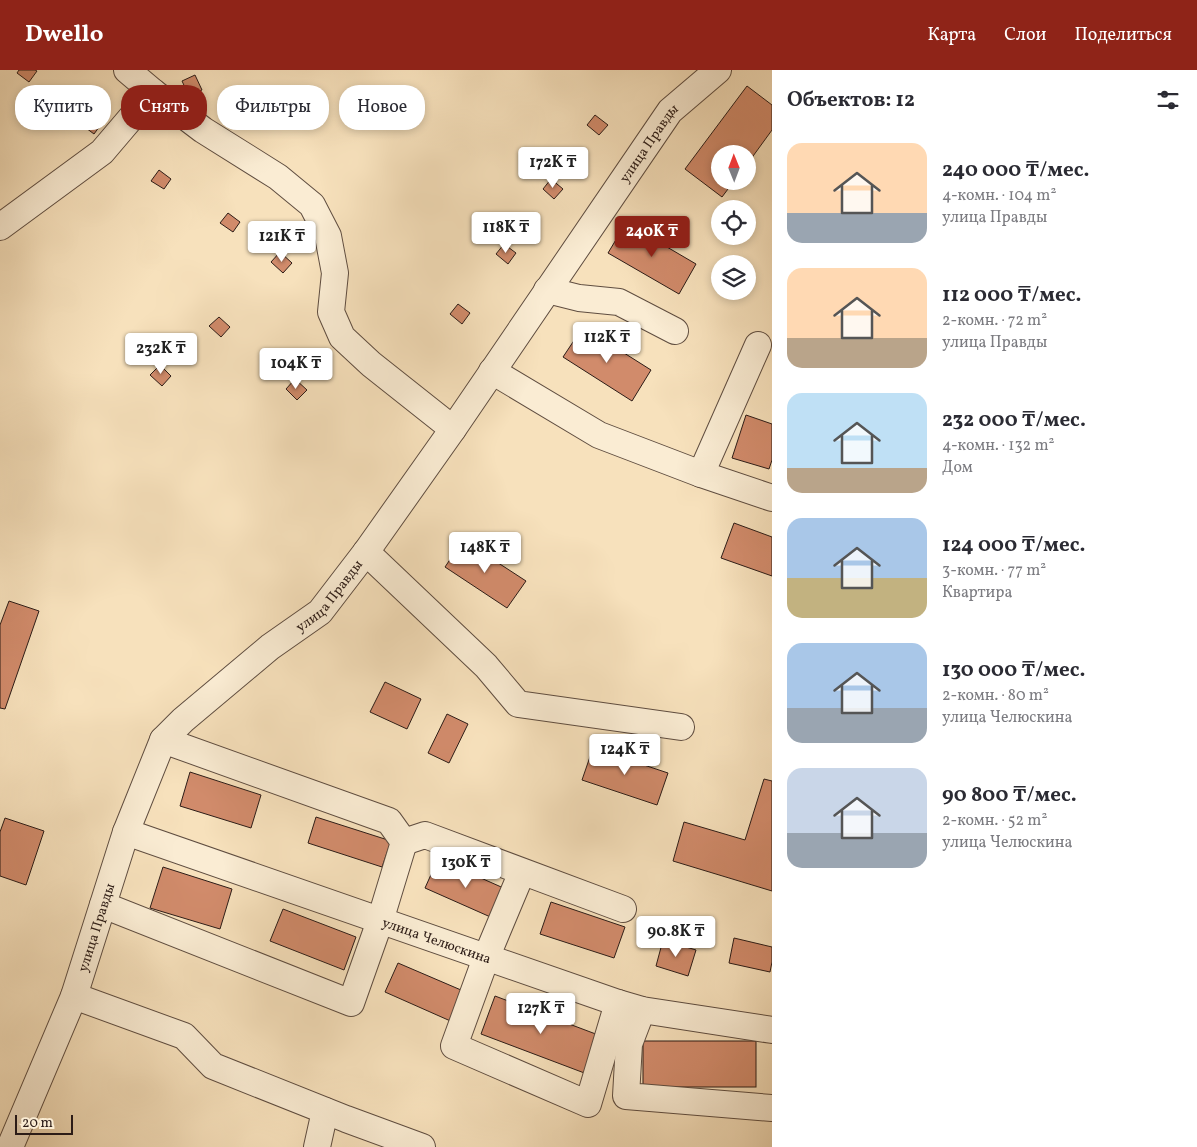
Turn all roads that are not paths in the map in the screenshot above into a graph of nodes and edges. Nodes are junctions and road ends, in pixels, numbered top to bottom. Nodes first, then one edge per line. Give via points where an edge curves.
1 (127, 70) edge
2 (718, 70) edge
3 (144, 85) edge
4 (121, 129) edge
5 (203, 130) edge
6 (0, 227) edge
7 (547, 290) junction
8 (675, 331) dead end
9 (758, 345) dead end
10 (492, 371) junction
11 (453, 428) junction
12 (702, 474) junction
13 (772, 498) edge
14 (366, 552) junction
15 (682, 727) dead end
16 (163, 740) junction
17 (126, 832) junction
18 (404, 842) junction
19 (522, 872) junction
20 (102, 905) junction
21 (622, 909) dead end
22 (380, 921) junction
23 (486, 958) junction
24 (74, 996) junction
25 (630, 1006) junction
26 (762, 1028) edge
27 (772, 1108) edge
28 (325, 1111) junction
29 (10, 1147) edge
30 (316, 1147) edge
31 (422, 1147) edge

1 - 3 street
2 - 7 street, улица Правды via 670,111
4 - 6 street via 102,152
5 - 11 street via 278,178 312,205 328,236 334,273 331,312 342,337
7 - 8 street via 579,298 619,302
7 - 10 street, улица Правды
9 - 12 street
10 - 11 street, улица Правды
10 - 12 street via 599,435
11 - 14 street, улица Правды
12 - 13 street
14 - 15 street via 486,666 518,704
14 - 16 street, улица Правды via 320,612 270,647
16 - 17 street, улица Правды
16 - 18 street via 389,820
17 - 20 street, улица Правды
17 - 22 street, улица Челюскина
18 - 19 street via 425,835
18 - 22 street
19 - 21 street
19 - 23 street
20 - 22 street via 351,1002
20 - 24 street, улица Правды
22 - 23 street, улица Челюскина
23 - 25 street, улица Челюскина
23 - 25 street via 454,1046 588,1104
24 - 28 street via 184,1036 213,1066
24 - 29 street, улица Правды
25 - 26 street, улица Челюскина
25 - 27 street via 626,1096
28 - 30 street
28 - 31 street

